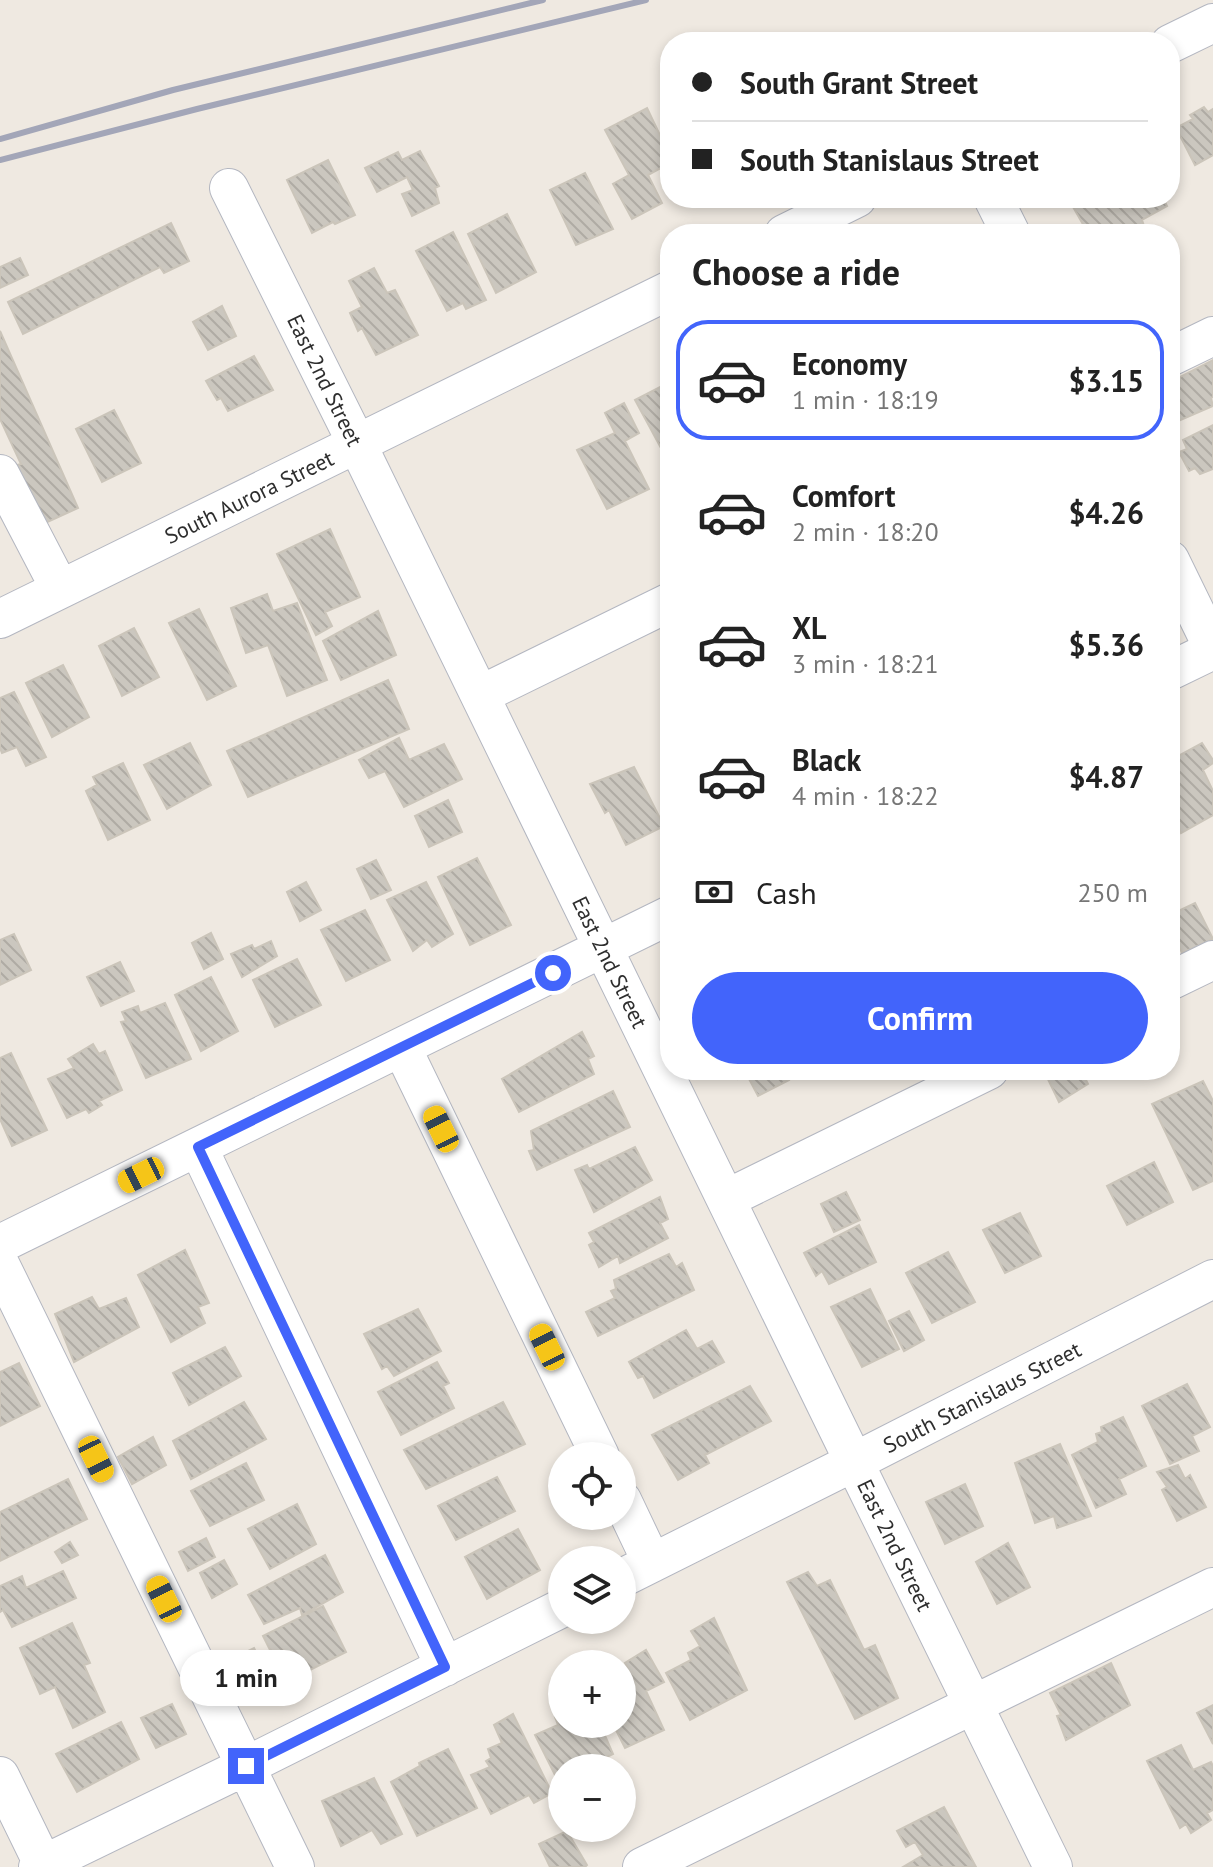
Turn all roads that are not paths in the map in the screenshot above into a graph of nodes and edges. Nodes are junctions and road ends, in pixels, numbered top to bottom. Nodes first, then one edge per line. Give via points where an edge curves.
1 (1213, 23) edge
2 (1180, 39) edge
3 (229, 188) dead end
4 (837, 208) edge
5 (804, 224) edge
6 (660, 295) edge
7 (1213, 336) edge
8 (1180, 352) edge
9 (357, 444) junction
10 (0, 474) edge
11 (1180, 581) edge
12 (60, 589) junction
13 (660, 607) edge
14 (0, 619) edge
15 (1213, 649) edge
16 (1180, 666) edge
17 (480, 695) junction
18 (660, 920) edge
19 (603, 948) junction
20 (1213, 960) edge
21 (1180, 976) edge
22 (402, 1048) junction
23 (660, 1064) edge
24 (668, 1080) edge
25 (969, 1080) edge
26 (198, 1147) junction
27 (726, 1199) junction
28 (0, 1244) edge
29 (0, 1264) edge
30 (1213, 1279) edge
31 (593, 1442) edge
32 (854, 1462) junction
33 (628, 1530) edge
34 (637, 1570) edge
35 (1213, 1587) edge
36 (548, 1615) edge
37 (445, 1667) junction
38 (974, 1705) junction
39 (246, 1766) junction
40 (0, 1776) edge
41 (40, 1866) edge
42 (295, 1867) edge
43 (642, 1867) edge
44 (1053, 1867) edge

1 - 2 street
3 - 9 street, East 2nd Street
4 - 5 street
6 - 9 street, South Aurora Street
7 - 8 street
9 - 12 street, South Aurora Street
9 - 17 street, East 2nd Street
10 - 12 street
11 - 15 street
12 - 14 street, South Aurora Street
13 - 17 street
15 - 16 street
17 - 19 street, East 2nd Street
18 - 19 street
19 - 22 street
19 - 23 street, East 2nd Street
20 - 21 street
22 - 26 street
22 - 31 street
24 - 27 street, East 2nd Street
25 - 27 street
26 - 28 street
26 - 37 street
27 - 32 street, East 2nd Street
29 - 39 street
30 - 32 street, South Stanislaus Street
32 - 34 street, South Stanislaus Street
32 - 38 street, East 2nd Street
33 - 34 street
35 - 38 street
36 - 37 street
37 - 39 street
38 - 43 street
38 - 44 street, East 2nd Street
39 - 41 street
39 - 42 street
40 - 41 street

